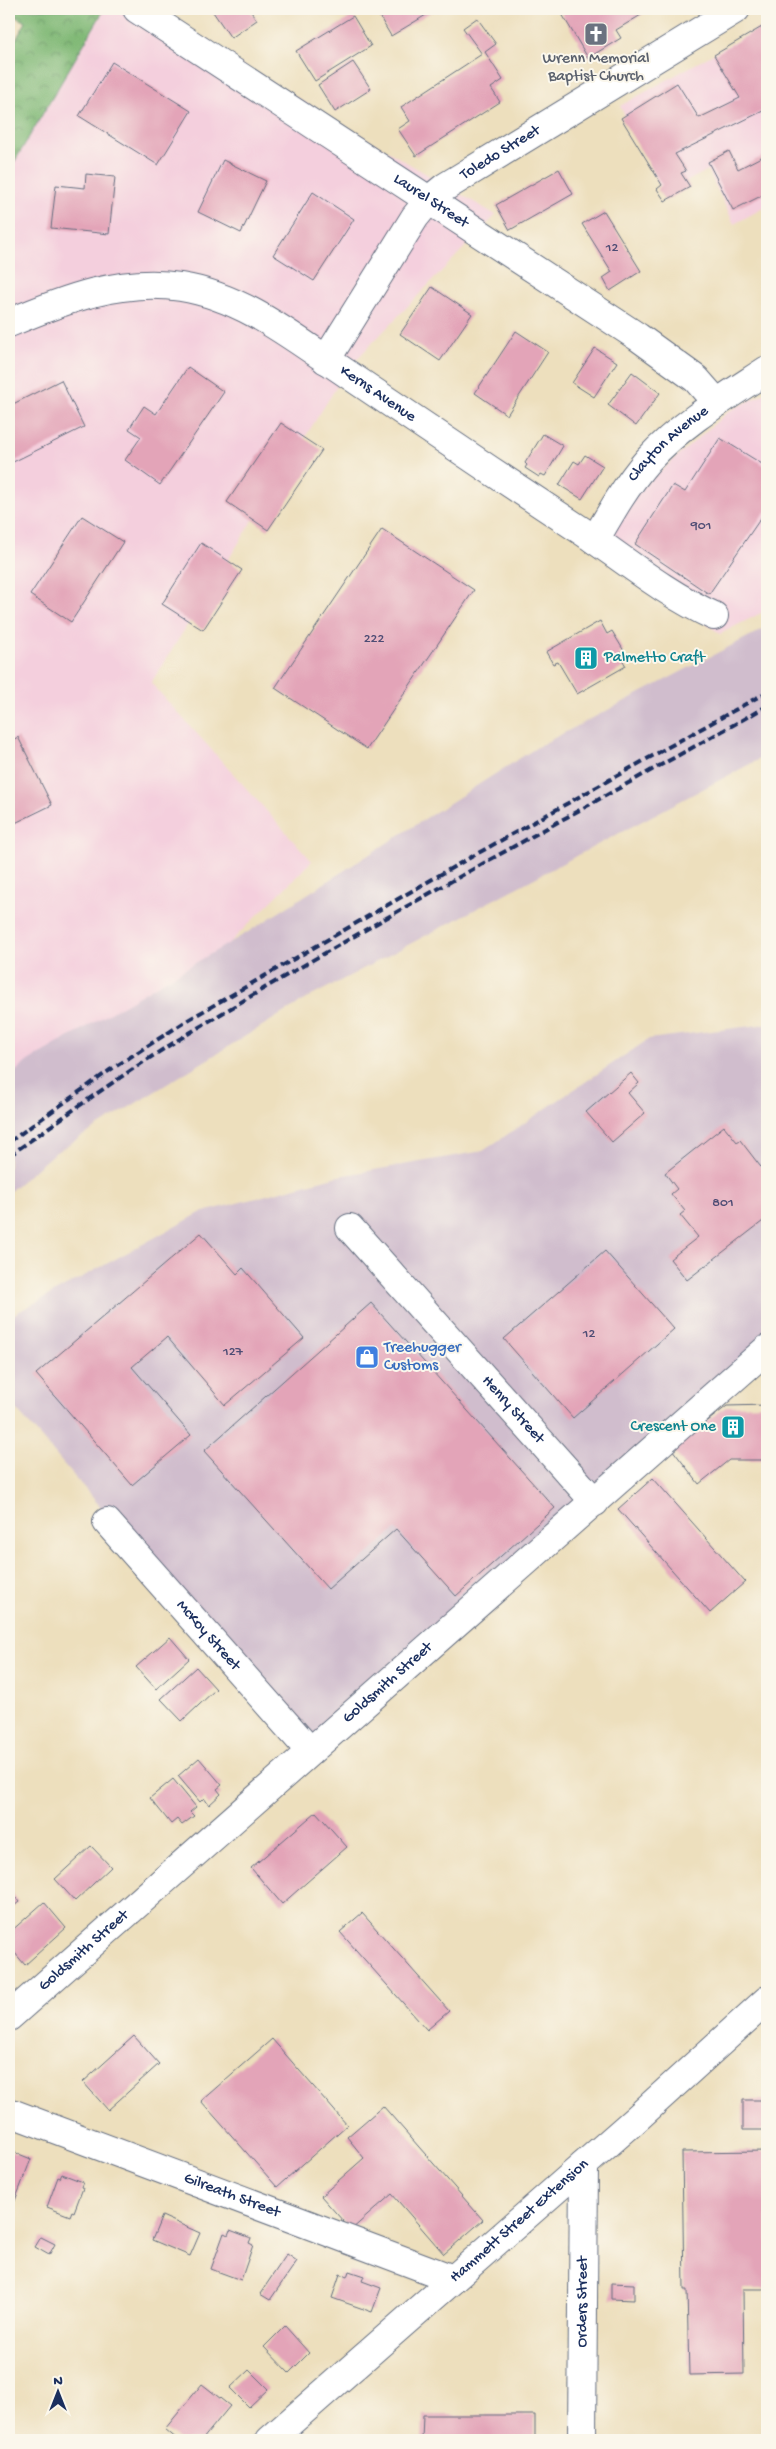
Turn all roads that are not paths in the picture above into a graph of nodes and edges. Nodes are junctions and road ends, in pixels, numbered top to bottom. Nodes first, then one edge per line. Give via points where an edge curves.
1 (138, 9) edge
2 (736, 9) edge
3 (429, 200) junction
4 (9, 322) edge
5 (326, 360) junction
6 (767, 370) edge
7 (717, 403) junction
8 (595, 540) junction
9 (714, 616) dead end
10 (350, 1228) dead end
11 (767, 1349) edge
12 (596, 1502) junction
13 (107, 1522) dead end
14 (310, 1751) junction
15 (767, 2000) edge
16 (13, 2004) edge
17 (9, 2112) edge
18 (584, 2165) junction
19 (453, 2279) junction
20 (270, 2440) edge
21 (582, 2440) edge

1 - 3 street, Laurel Street
2 - 3 street, Toledo Street via 445,187
3 - 5 street, Toledo Street via 410,224
3 - 7 street, Laurel Street via 638,336 696,379
4 - 5 street, Kerns Avenue via 94,292 150,284 180,286 229,300
5 - 8 street, Kerns Avenue
6 - 7 street, Clayton Avenue
7 - 8 street, Clayton Avenue via 680,430 648,460 620,496
8 - 9 street, Kerns Avenue via 695,607
10 - 12 street, Henry Street
11 - 12 street, Goldsmith Street
12 - 14 street, Goldsmith Street
13 - 14 street, McKoy Street
14 - 16 street, Goldsmith Street
15 - 18 street, Hammett Street Extension
17 - 19 street, Gilreath Street
18 - 19 street, Hammett Street Extension
18 - 21 street, Orders Street
19 - 20 street, Hammett Street Extension

